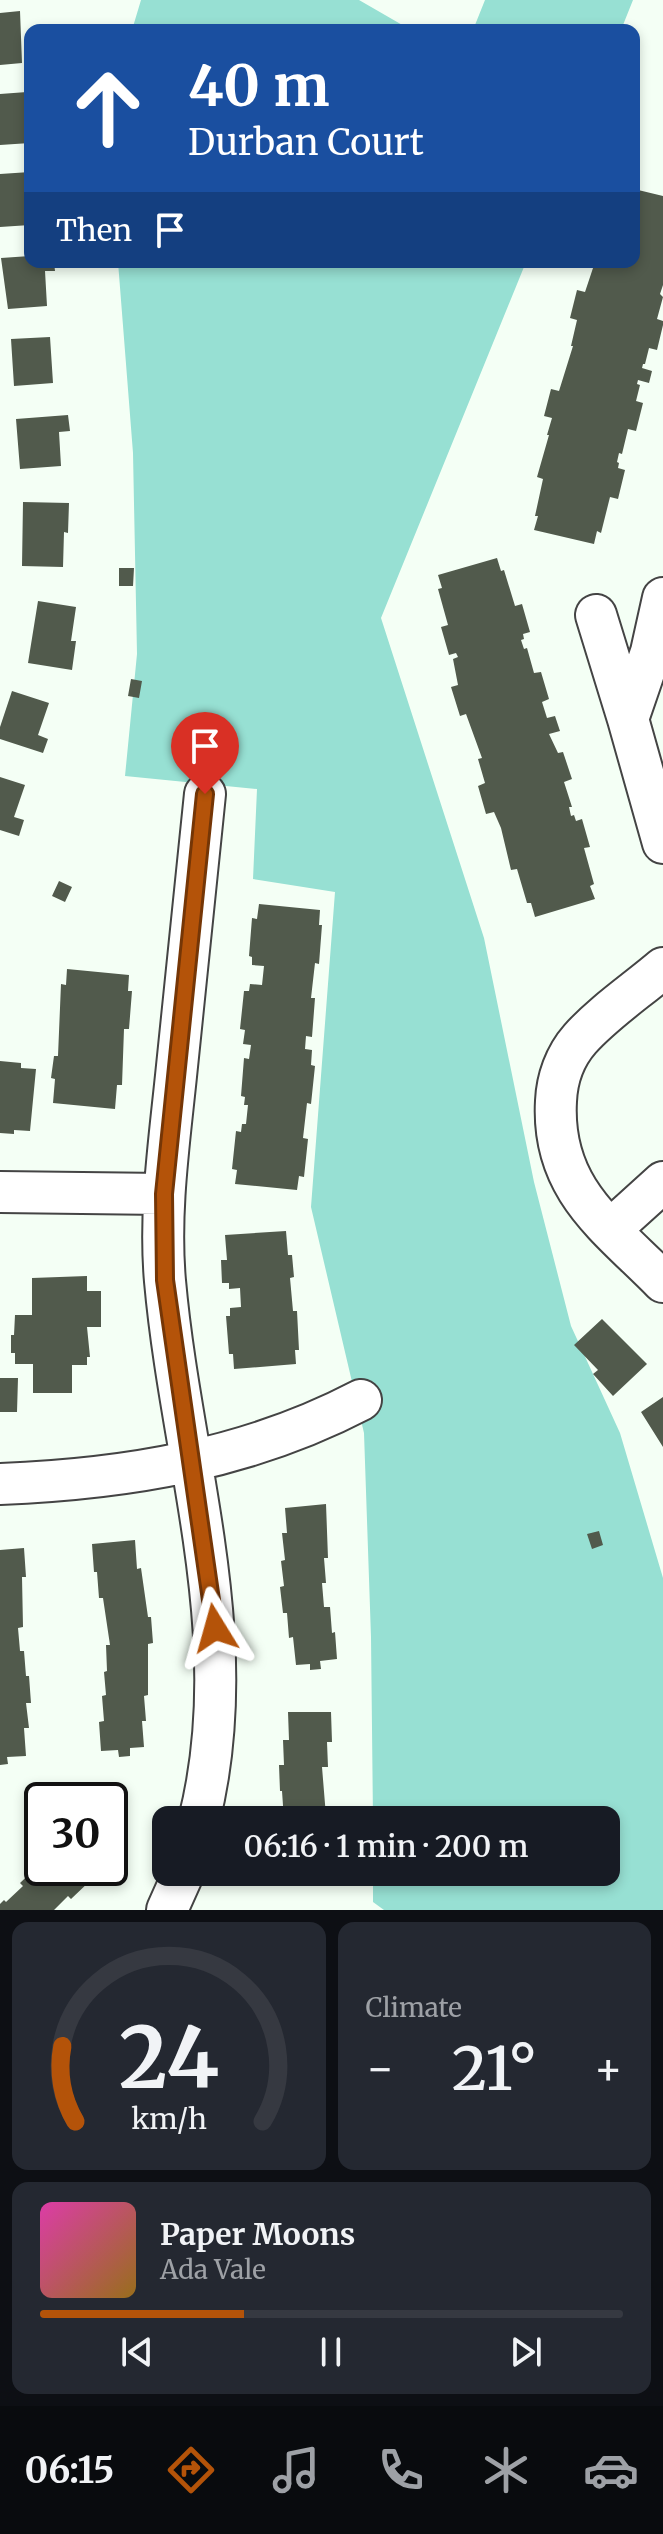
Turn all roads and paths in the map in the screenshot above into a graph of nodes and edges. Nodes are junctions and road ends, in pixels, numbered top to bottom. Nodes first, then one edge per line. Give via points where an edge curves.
1 (663, 598) edge
2 (596, 615) dead end
3 (628, 719) junction
4 (205, 794) dead end
5 (663, 843) edge
6 (663, 968) edge
7 (663, 1182) edge
8 (0, 1192) edge
9 (164, 1194) junction
10 (610, 1230) junction
11 (663, 1282) edge
12 (361, 1400) dead end
13 (192, 1463) junction
14 (0, 1484) edge
15 (202, 1806) edge
16 (178, 1886) edge
17 (167, 1910) edge

1 - 3 street
2 - 3 street
3 - 5 street
4 - 9 street
6 - 10 street via 580,1038 556,1088 555,1123 567,1176
7 - 10 street
8 - 9 street
9 - 13 street via 165,1280
10 - 11 street
12 - 13 street via 253,1446
13 - 14 street via 118,1476
13 - 15 street via 216,1643 217,1706
16 - 17 street

